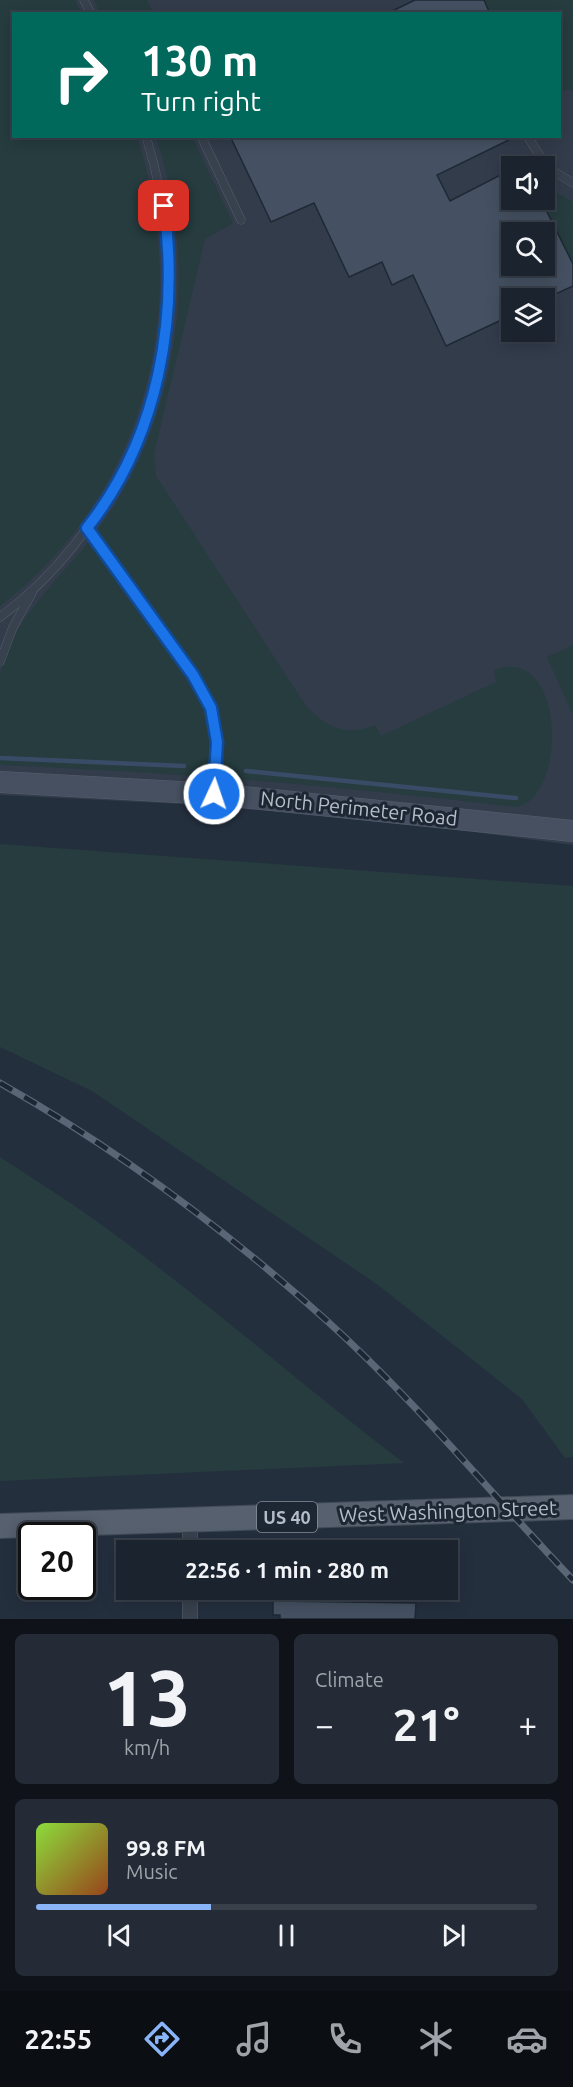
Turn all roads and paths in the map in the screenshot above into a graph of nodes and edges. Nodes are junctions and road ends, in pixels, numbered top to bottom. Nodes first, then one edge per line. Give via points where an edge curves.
1 (147, 138) edge
2 (202, 138) edge
3 (528, 138) edge
4 (573, 183) edge
5 (241, 220) dead end
6 (87, 528) junction
7 (35, 588) junction
8 (0, 617) edge
9 (0, 662) edge
10 (0, 782) edge
11 (214, 794) junction
12 (573, 831) edge
13 (573, 1507) edge
14 (190, 1520) junction
15 (0, 1526) edge
16 (190, 1540) edge
17 (190, 1600) edge
18 (190, 1619) edge

1 - 6 lane via 168,231 166,337 141,430 120,476
2 - 5 lane
3 - 4 lane via 548,168
6 - 7 lane
6 - 11 lane via 193,675 211,708 217,742
7 - 8 lane
7 - 9 lane via 13,627
10 - 11 street, North Perimeter Road
11 - 12 street, North Perimeter Road
13 - 14 main road, West Washington Street / US 40
14 - 15 main road, West Washington Street / US 40
14 - 16 street
17 - 18 street

